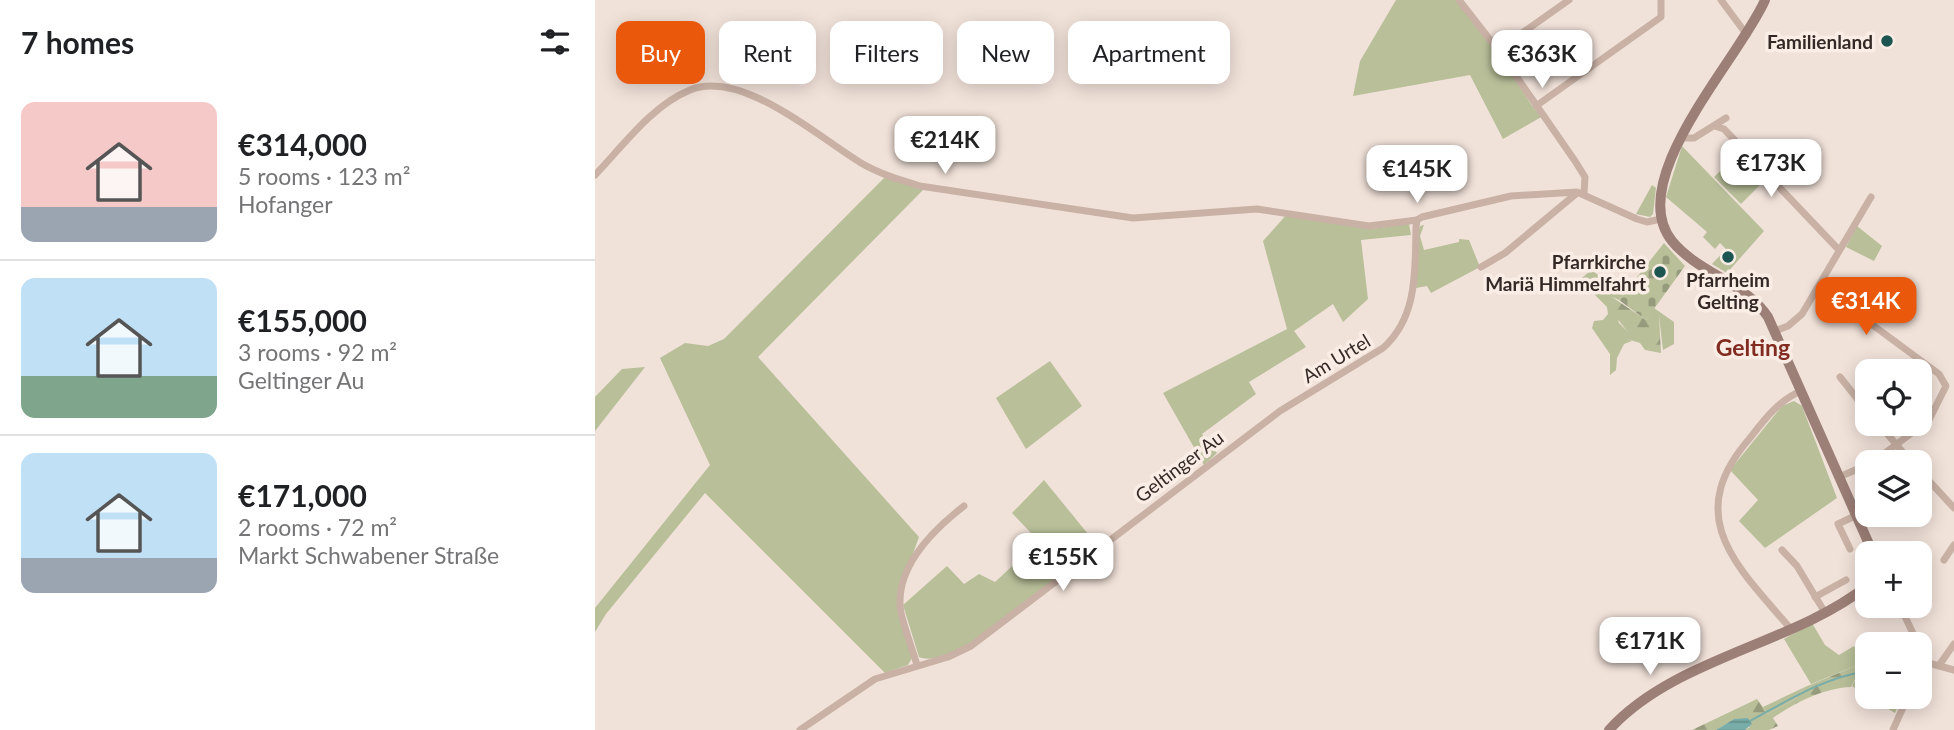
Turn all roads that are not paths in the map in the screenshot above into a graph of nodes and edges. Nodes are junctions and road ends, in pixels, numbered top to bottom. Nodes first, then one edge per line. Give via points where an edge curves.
1 (1459, 0) edge
2 (1569, 0) edge
3 (1661, 0) edge
4 (1721, 0) edge
5 (1762, 5) edge
6 (1748, 36) junction
7 (1498, 50) junction
8 (1536, 106) junction
9 (1726, 118) dead end
10 (1715, 125) junction
11 (1681, 138) junction
12 (595, 175) edge
13 (1581, 192) junction
14 (1871, 197) dead end
15 (1661, 219) junction
16 (1417, 220) junction
17 (1839, 250) junction
18 (1481, 267) dead end
19 (1817, 293) junction
20 (1775, 331) junction
21 (1840, 377) dead end
22 (1801, 391) junction
23 (1855, 396) edge
24 (1294, 402) joint
25 (1889, 436) edge
26 (1897, 446) junction
27 (1891, 450) edge
28 (1900, 450) edge
29 (1855, 470) edge
30 (1839, 477) junction
31 (1932, 484) edge
32 (964, 506) dead end
33 (1954, 508) edge
34 (1855, 511) edge
35 (1855, 516) edge
36 (1954, 545) edge
37 (1850, 549) dead end
38 (1782, 550) dead end
39 (1944, 560) dead end
40 (1846, 580) dead end
41 (1855, 593) edge
42 (1815, 597) junction
43 (1824, 611) junction
44 (1790, 628) junction
45 (1954, 644) edge
46 (1932, 664) edge
47 (1940, 664) junction
48 (917, 665) junction
49 (1954, 670) edge
50 (1902, 709) edge
51 (800, 730) edge
52 (1609, 730) edge
53 (1893, 730) edge

1 - 7 street
2 - 7 street
3 - 8 street via 1661,17
4 - 6 street
5 - 6 main road
6 - 11 main road via 1701,101
7 - 8 street
8 - 13 street via 1585,177
9 - 10 street
10 - 11 street via 1690,140
10 - 17 street via 1724,129
11 - 15 main road via 1663,183
12 - 16 street via 668,102 692,89 713,86 755,96 864,164 920,186 1133,218 1257,209 1369,226
13 - 15 street via 1637,219
13 - 16 street via 1511,196
13 - 18 street
14 - 17 street
15 - 20 main road via 1676,245 1750,297
16 - 24 street, Am Urtel via 1413,292 1396,335 1377,353
17 - 19 street
19 - 20 street via 1795,321
19 - 26 street via 1851,309 1944,380 1945,392 1930,420
20 - 22 main road
21 - 23 street
22 - 30 main road
22 - 44 street via 1774,410 1746,442 1724,482 1717,508 1725,545
24 - 48 street, Geltinger Au via 982,638 948,657
25 - 26 street
26 - 27 street
26 - 28 street
29 - 30 street
30 - 34 main road
31 - 33 street
32 - 48 street via 925,540 903,586 901,613
35 - 37 street via 1838,524
36 - 39 street
38 - 42 street
40 - 42 street
41 - 43 main road
42 - 43 street
43 - 44 main road
44 - 52 main road via 1658,690
45 - 47 street
46 - 47 street
47 - 49 street
48 - 51 street, Geltinger Au via 866,684
50 - 53 street

